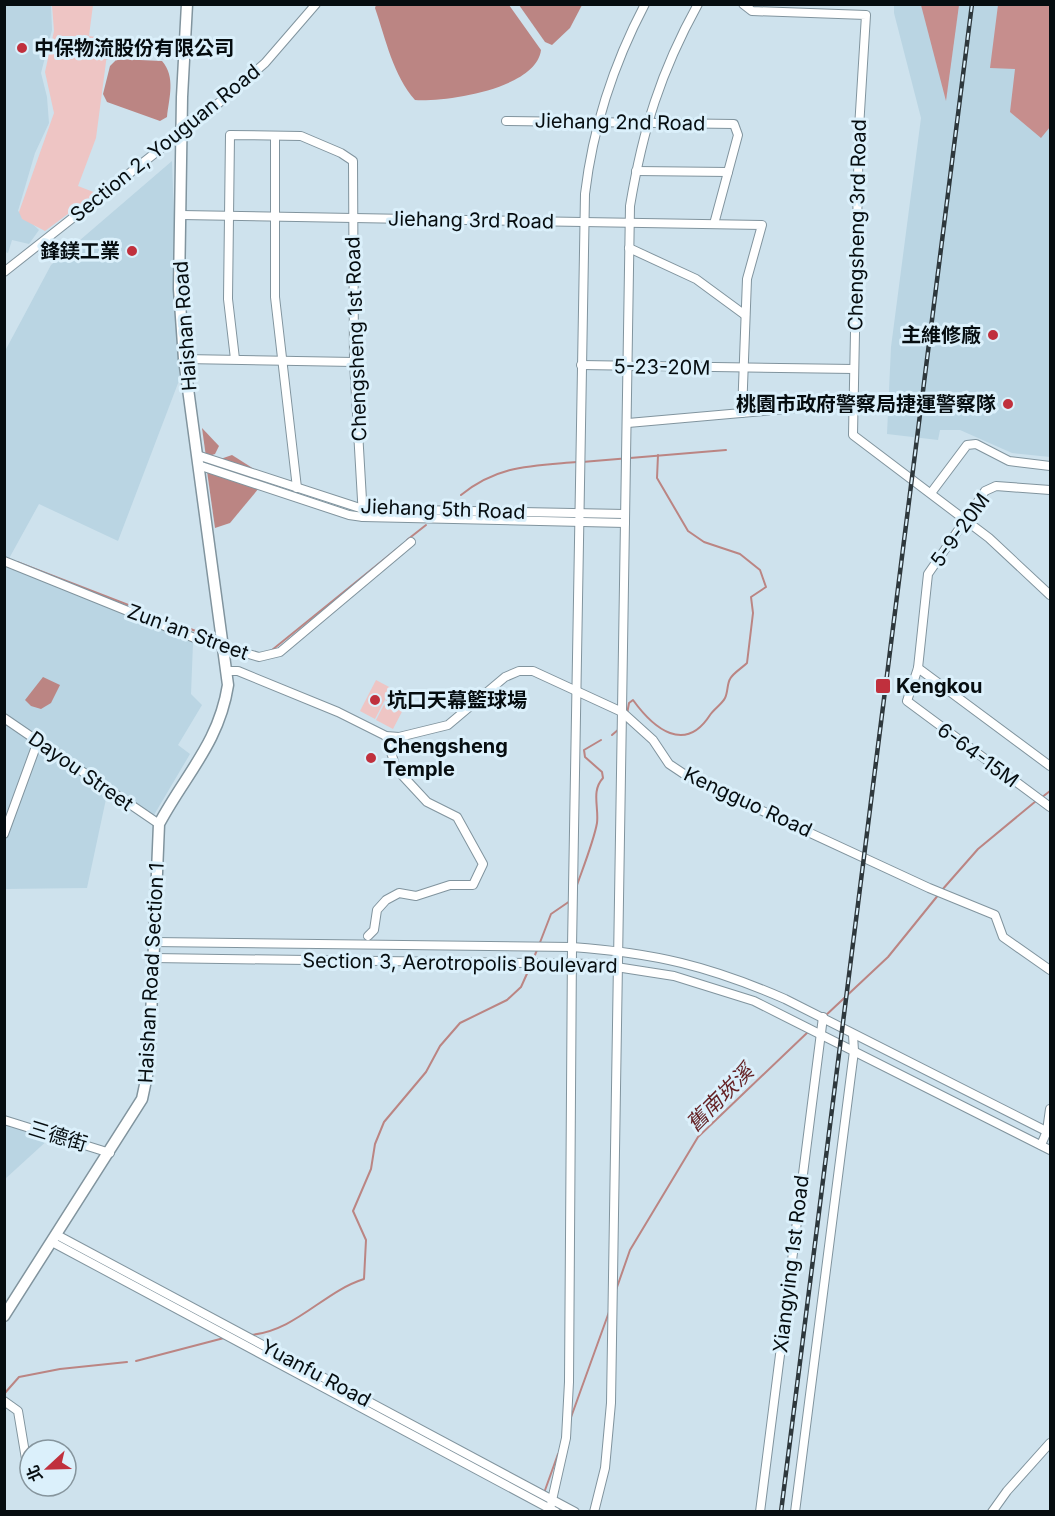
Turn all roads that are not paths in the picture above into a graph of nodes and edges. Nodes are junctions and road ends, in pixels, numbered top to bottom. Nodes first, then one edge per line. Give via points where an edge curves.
1 (187, 4) edge
2 (316, 4) edge
3 (645, 4) edge
4 (698, 4) edge
5 (743, 4) edge
6 (506, 121) dead end
7 (597, 122) junction
8 (646, 122) junction
9 (181, 133) junction
10 (275, 136) junction
11 (636, 171) junction
12 (728, 172) junction
13 (181, 215) junction
14 (228, 217) junction
15 (275, 217) junction
16 (353, 218) junction
17 (584, 222) junction
18 (630, 223) junction
19 (714, 224) junction
20 (630, 248) junction
21 (4, 272) edge
22 (746, 315) junction
23 (184, 359) junction
24 (235, 359) junction
25 (284, 360) junction
26 (354, 362) junction
27 (581, 365) junction
28 (628, 366) junction
29 (744, 368) junction
30 (854, 369) junction
31 (853, 403) junction
32 (742, 413) junction
33 (628, 423) junction
34 (198, 460) junction
35 (1050, 466) edge
36 (297, 488) junction
37 (1050, 490) edge
38 (931, 493) junction
39 (363, 513) junction
40 (580, 517) junction
41 (625, 519) junction
42 (966, 520) junction
43 (411, 542) dead end
44 (4, 561) edge
45 (1050, 595) edge
46 (223, 645) junction
47 (918, 668) junction
48 (228, 671) junction
49 (578, 690) junction
50 (907, 701) joint
51 (622, 712) junction
52 (4, 718) edge
53 (386, 736) junction
54 (38, 741) junction
55 (1050, 766) edge
56 (1050, 807) edge
57 (159, 824) junction
58 (4, 834) edge
59 (368, 936) dead end
60 (153, 942) junction
61 (572, 947) junction
62 (618, 950) junction
63 (153, 958) junction
64 (573, 964) junction
65 (618, 966) junction
66 (1050, 970) edge
67 (823, 1017) junction
68 (821, 1034) junction
69 (854, 1035) junction
70 (854, 1051) junction
71 (1050, 1109) edge
72 (4, 1120) edge
73 (1049, 1132) edge
74 (1041, 1145) junction
75 (1050, 1150) edge
76 (110, 1153) junction
77 (55, 1238) junction
78 (4, 1316) edge
79 (4, 1401) edge
80 (22, 1438) edge
81 (1050, 1443) edge
82 (553, 1507) edge
83 (575, 1512) edge
84 (594, 1512) edge
85 (760, 1512) edge
86 (795, 1512) edge
87 (992, 1512) edge

1 - 9 main road, Haishan Road
2 - 9 street, Section 2, Youguan Road via 265,63
3 - 7 street via 626,40
4 - 8 street via 666,67
5 - 30 street, Chengsheng 3rd Road via 752,10 866,15 859,128
6 - 7 street, Jiehang 2nd Road
7 - 8 street, Jiehang 2nd Road
7 - 17 street
8 - 11 street
8 - 12 street, Jiehang 2nd Road via 734,124 738,135
9 - 13 main road, Haishan Road
9 - 21 street, Section 2, Youguan Road
10 - 14 street via 230,135
10 - 15 street
10 - 16 street, Chengsheng 1st Road via 301,136 353,161
11 - 12 street
11 - 18 street
12 - 19 street
13 - 14 street, Jiehang 3rd Road
13 - 23 main road, Haishan Road via 179,289
14 - 15 street, Jiehang 3rd Road
14 - 24 street via 228,299
15 - 16 street, Jiehang 3rd Road
15 - 25 street via 275,297
16 - 17 street, Jiehang 3rd Road
16 - 26 street, Chengsheng 1st Road
17 - 18 street, Jiehang 3rd Road
17 - 27 street
18 - 19 street, Jiehang 3rd Road
18 - 20 street
19 - 22 street, Jiehang 3rd Road via 762,225 747,279
20 - 22 street via 696,279
20 - 28 street
22 - 29 street
23 - 24 street
23 - 34 main road, Haishan Road
24 - 25 street
25 - 26 street
25 - 36 street
26 - 39 street, Chengsheng 1st Road
27 - 28 street, 5-23-20M
27 - 40 street
28 - 29 street, 5-23-20M
28 - 33 street
29 - 30 street, 5-23-20M
29 - 32 street
30 - 31 street, Chengsheng 3rd Road
31 - 32 street
31 - 38 street, Chengsheng 3rd Road via 854,435
32 - 33 street
33 - 41 street
34 - 36 street, Jiehang 5th Road
34 - 39 street, Jiehang 5th Road via 349,514
34 - 46 main road, Haishan Road
35 - 38 street via 1009,461 976,444 967,446
36 - 39 street, Jiehang 5th Road
37 - 42 street, 5-9-20M via 996,486 985,491
38 - 42 street
39 - 40 street, Jiehang 5th Road
40 - 41 street, Jiehang 5th Road
40 - 49 street
41 - 51 street
42 - 45 street
42 - 47 street, 5-9-20M via 928,574
43 - 46 street, Zun'an Street via 280,652 259,657
44 - 46 street, Zun'an Street via 197,639
46 - 48 main road, Haishan Road Section 1
47 - 50 street, 5-9-20M
47 - 55 street
48 - 53 street via 238,671 338,712
48 - 57 main road, Haishan Road Section 1 via 219,724 203,757
49 - 51 street, Kengguo Road
49 - 53 street, Kengguo Road via 533,671 519,671 498,682 448,725 399,737
49 - 61 street
50 - 56 street, 6-64-15M
51 - 62 street
51 - 66 street, Kengguo Road via 653,740 669,764 687,776 995,915 1003,937
52 - 54 street, Dayou Street
53 - 59 street via 401,774 427,802 457,817 483,864 473,885 450,885 416,896 399,893 386,900 377,910 374,930
54 - 57 street, Dayou Street
54 - 58 street
57 - 60 main road, Haishan Road Section 1
60 - 61 street, Section 3, Aerotropolis Boulevard
60 - 63 main road, Haishan Road Section 1
61 - 62 street, Section 3, Aerotropolis Boulevard
61 - 64 street
62 - 65 street
62 - 67 street, Section 3, Aerotropolis Boulevard via 717,972
63 - 64 street, Section 3, Aerotropolis Boulevard
63 - 76 main road, Haishan Road Section 1 via 148,1081 142,1099
64 - 65 street, Section 3, Aerotropolis Boulevard
64 - 82 street via 568,1413
65 - 68 street, Section 3, Aerotropolis Boulevard via 674,976 725,992
65 - 84 street via 611,1403 605,1468
67 - 68 street, Xiangying 1st Road
67 - 69 street, Section 3, Aerotropolis Boulevard
68 - 70 street, Section 3, Aerotropolis Boulevard
68 - 85 street, Xiangying 1st Road
69 - 70 street, Xiangying 1st Road
69 - 73 street, Section 3, Aerotropolis Boulevard
70 - 74 street, Section 3, Aerotropolis Boulevard
70 - 86 street, Xiangying 1st Road
71 - 73 street
72 - 76 street, 三德街
73 - 74 street
74 - 75 street, Section 3, Aerotropolis Boulevard
76 - 77 main road, Haishan Road Section 1
77 - 78 main road, Haishan Road Section 1
77 - 82 street, Yuanfu Road
79 - 80 street via 18,1411
81 - 87 street
82 - 83 street, Yuanfu Road

